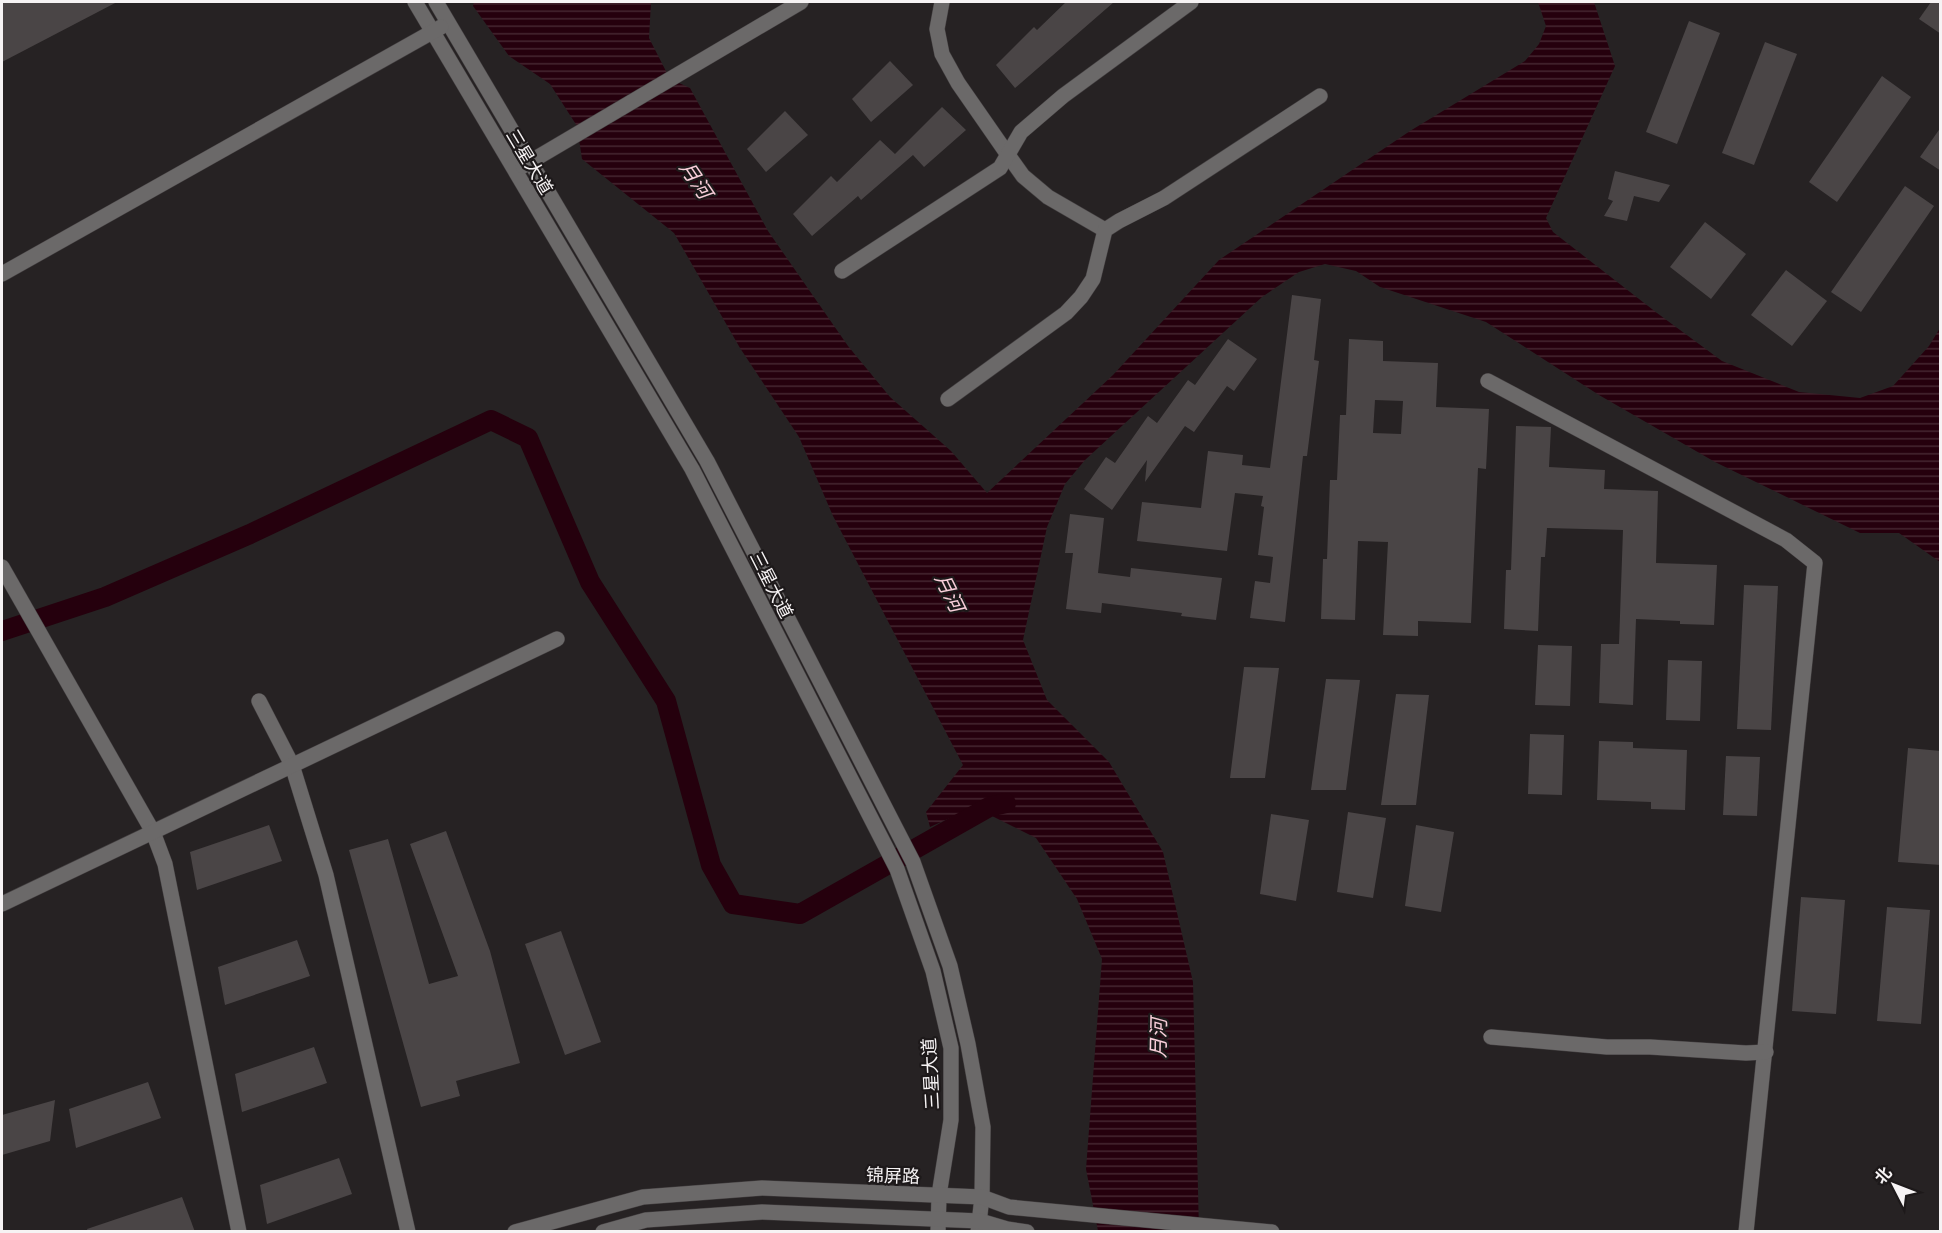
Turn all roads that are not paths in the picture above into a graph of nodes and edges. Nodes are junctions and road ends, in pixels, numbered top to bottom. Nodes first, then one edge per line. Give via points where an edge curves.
1 (415, 2) edge
2 (436, 2) edge
3 (801, 2) edge
4 (942, 2) edge
5 (1191, 2) edge
6 (448, 23) junction
7 (432, 32) junction
8 (1320, 96) dead end
9 (1008, 155) junction
10 (530, 162) junction
11 (515, 171) junction
12 (1106, 230) junction
13 (842, 270) dead end
14 (2, 274) edge
15 (1488, 381) dead end
16 (948, 399) dead end
17 (2, 567) edge
18 (557, 639) dead end
19 (259, 701) dead end
20 (292, 765) junction
21 (153, 832) junction
22 (2, 904) edge
23 (1491, 1036) dead end
24 (1766, 1052) junction
25 (939, 1195) junction
26 (982, 1197) junction
27 (939, 1225) edge
28 (979, 1226) edge
29 (239, 1232) edge
30 (408, 1232) edge
31 (515, 1232) edge
32 (603, 1232) edge
33 (1027, 1232) edge
34 (1272, 1232) edge
35 (1746, 1232) edge

1 - 7 street, 三星大道
2 - 6 street, 三星大道
3 - 10 street
4 - 9 street via 937,28 942,54
5 - 9 street via 1063,96 1021,132
6 - 7 street
6 - 10 street, 三星大道
7 - 11 street, 三星大道
7 - 14 street
8 - 12 street via 1164,198
9 - 12 street via 1023,176 1048,197
9 - 13 street via 1000,168
10 - 11 street
10 - 26 street, 三星大道 via 707,461 915,866 950,966 968,1044 983,1127
11 - 25 street, 三星大道 via 692,469 900,876 933,971 951,1048 951,1119
12 - 16 street via 1093,279 1081,297 1066,313
15 - 24 street via 1786,540 1815,563
17 - 21 street
18 - 20 street
19 - 20 street
20 - 21 street
20 - 30 street via 326,875
21 - 22 street
21 - 29 street via 165,864
23 - 24 street via 1607,1047
24 - 35 street
25 - 26 street, 锦屏路
25 - 27 street, 三星大道
25 - 31 street, 锦屏路 via 762,1188 643,1197
26 - 28 street, 三星大道
26 - 34 street, 锦屏路 via 1009,1207
27 - 28 street
27 - 32 street via 762,1212 646,1220
28 - 33 street

